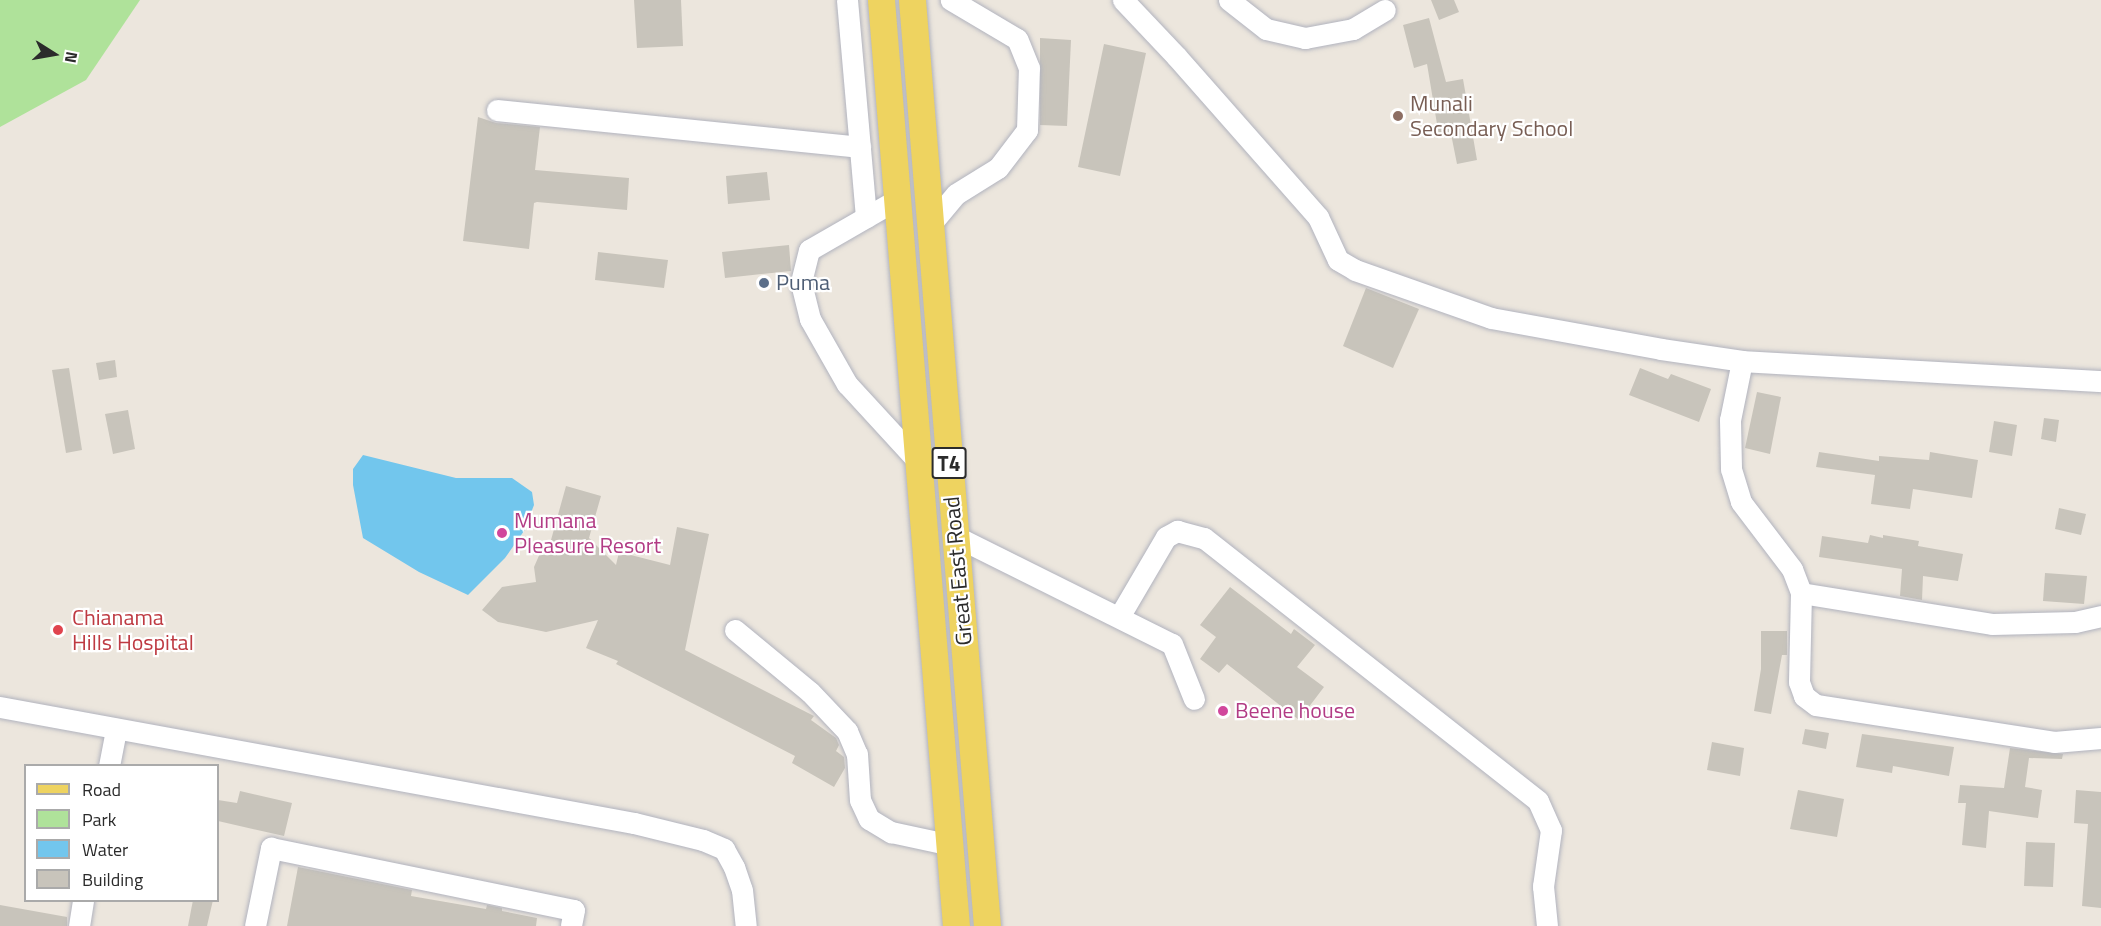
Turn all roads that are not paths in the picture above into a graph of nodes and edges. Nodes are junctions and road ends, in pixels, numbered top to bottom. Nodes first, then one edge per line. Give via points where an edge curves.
1 (847, 0) edge
2 (880, 0) edge
3 (912, 0) edge
4 (951, 0) edge
5 (1123, 0) edge
6 (1229, 0) edge
7 (1385, 10) dead end
8 (497, 110) dead end
9 (860, 147) junction
10 (896, 200) junction
11 (866, 217) junction
12 (930, 225) junction
13 (1742, 361) junction
14 (2101, 381) edge
15 (917, 460) junction
16 (955, 536) junction
17 (1801, 593) junction
18 (2101, 616) edge
19 (1119, 617) junction
20 (735, 630) dead end
21 (1194, 699) dead end
22 (0, 707) edge
23 (116, 729) junction
24 (2101, 738) edge
25 (109, 764) edge
26 (948, 844) junction
27 (83, 902) edge
28 (79, 926) edge
29 (255, 926) edge
30 (571, 926) edge
31 (746, 926) edge
32 (956, 926) edge
33 (987, 926) edge
34 (1547, 926) edge

1 - 9 street
2 - 10 main road, Great East Road / T4
3 - 12 main road, Great East Road / T4
4 - 12 street via 1017,39 1029,68 1028,130 998,168 956,194
5 - 13 street via 1318,218 1338,260 1355,270 1491,318
6 - 7 street via 1266,29 1305,38 1353,29
8 - 9 street
9 - 11 street
10 - 11 street
10 - 15 main road, Great East Road / T4
11 - 15 street via 809,250 801,283 810,319 848,384
12 - 16 main road, Great East Road / T4
13 - 14 street
13 - 17 street via 1730,420 1731,469 1740,502 1792,568
15 - 26 main road, Great East Road / T4
16 - 19 street
16 - 33 main road, Great East Road / T4
17 - 18 street via 1992,624 2075,622
17 - 24 street via 1799,682 1804,696 1816,705 2054,742
19 - 21 street via 1172,644
19 - 34 street via 1166,537 1177,531 1204,537 1538,801 1551,830 1542,886
20 - 26 street via 810,692 847,731 857,754 860,801 869,819 891,832
22 - 23 street
23 - 25 street
23 - 31 street via 634,823 704,840 724,849 734,867 742,890
26 - 32 main road, Great East Road / T4
27 - 28 street
29 - 30 street via 271,848 574,910

